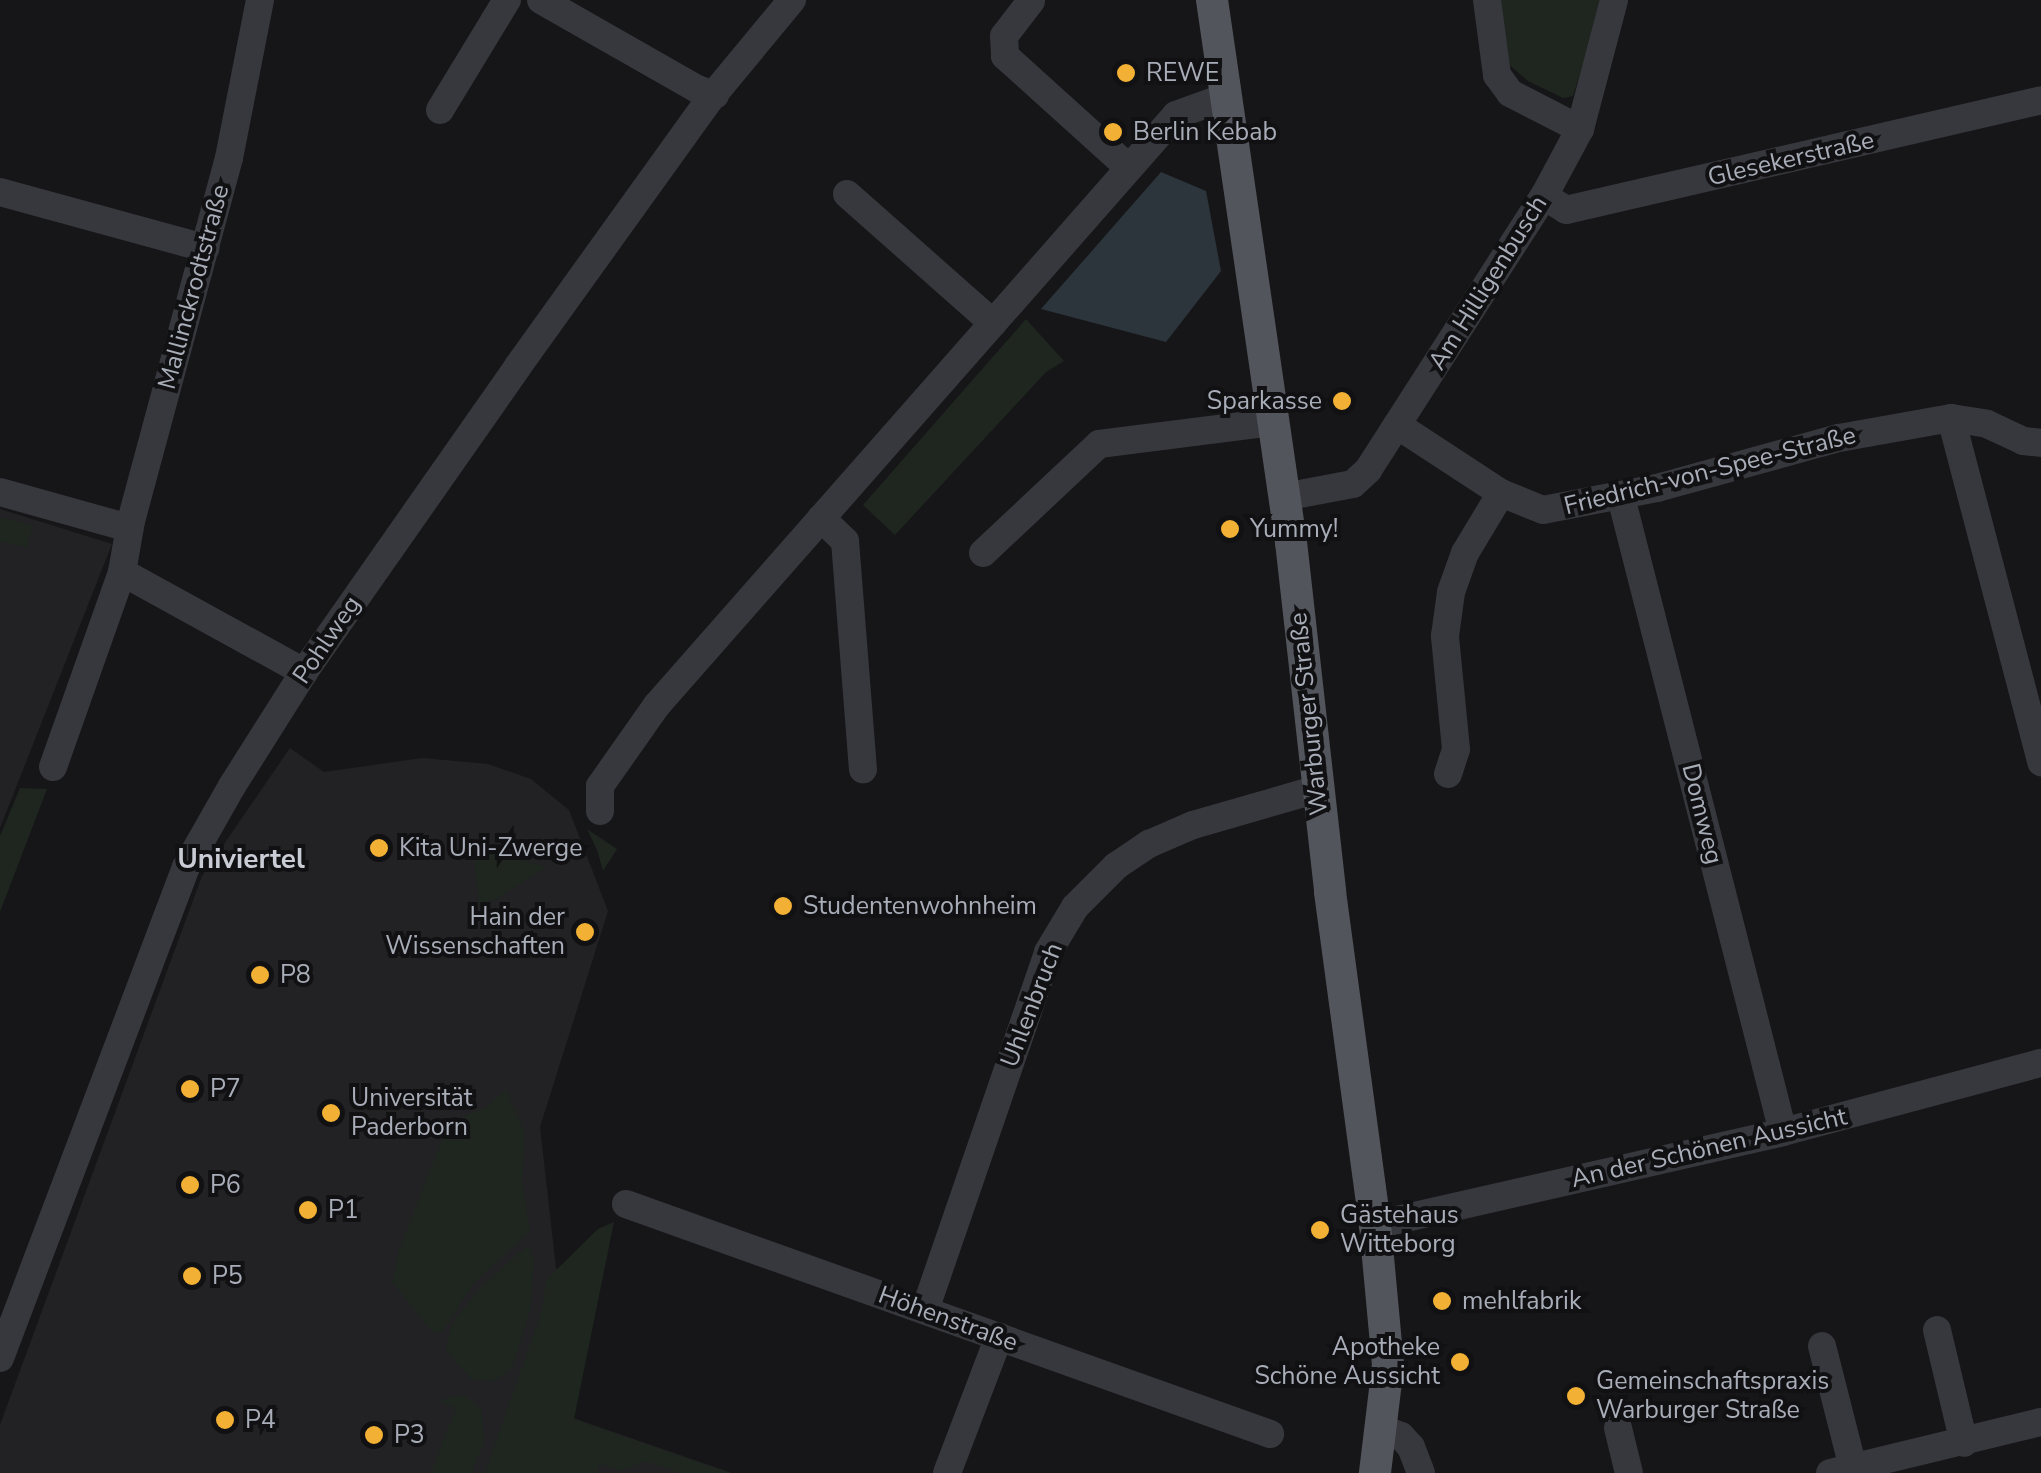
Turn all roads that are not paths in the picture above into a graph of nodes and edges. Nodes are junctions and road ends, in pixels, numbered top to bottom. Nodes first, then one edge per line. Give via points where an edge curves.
1 (260, 0) edge
2 (507, 0) edge
3 (541, 0) edge
4 (792, 0) edge
5 (1030, 0) edge
6 (1212, 0) edge
7 (1487, 0) edge
8 (1614, 0) edge
9 (715, 95) junction
10 (1223, 98) junction
11 (2041, 100) edge
12 (440, 110) dead end
13 (1580, 129) junction
14 (1129, 168) junction
15 (0, 192) edge
16 (846, 194) dead end
17 (1544, 196) junction
18 (205, 248) junction
19 (993, 323) junction
20 (1951, 418) junction
21 (1272, 422) junction
22 (1398, 425) junction
23 (2041, 443) edge
24 (0, 492) edge
25 (1501, 493) junction
26 (1620, 496) junction
27 (1284, 497) junction
28 (820, 518) junction
29 (129, 528) junction
30 (983, 553) dead end
31 (122, 572) junction
32 (304, 672) junction
33 (2041, 762) edge
34 (52, 767) dead end
35 (863, 769) dead end
36 (1448, 774) dead end
37 (1318, 789) junction
38 (600, 810) dead end
39 (2041, 1063) edge
40 (1783, 1132) junction
41 (626, 1204) dead end
42 (1375, 1225) junction
43 (926, 1310) junction
44 (1936, 1330) dead end
45 (998, 1337) junction
46 (1822, 1346) dead end
47 (0, 1358) edge
48 (2041, 1422) edge
49 (1618, 1428) dead end
50 (1382, 1429) junction
51 (1270, 1434) dead end
52 (1964, 1443) junction
53 (1932, 1463) edge
54 (1842, 1470) edge
55 (948, 1473) edge
56 (1375, 1473) edge
57 (1421, 1473) edge
58 (1629, 1473) edge

1 - 18 street, Mallinckrodtstraße
2 - 12 street
3 - 9 street
4 - 9 street, Pohlweg
5 - 14 street via 1004,36 1004,56
6 - 10 main road, Warburger Straße
7 - 13 street via 1503,84
8 - 13 street, Am Hilligenbusch
9 - 32 street, Pohlweg
10 - 14 street via 1176,115
10 - 21 main road, Warburger Straße
11 - 17 street, Glesekerstraße via 1566,210
13 - 17 street, Am Hilligenbusch
14 - 19 street
15 - 18 street
16 - 19 street
17 - 22 street, Am Hilligenbusch
18 - 29 street, Mallinckrodtstraße
19 - 28 street
20 - 23 street, Friedrich-von-Spee-Straße
20 - 26 street, Friedrich-von-Spee-Straße via 1839,438
20 - 33 street
21 - 27 main road, Warburger Straße
21 - 30 street via 1100,444
22 - 25 street, Friedrich-von-Spee-Straße
22 - 27 street, Am Hilligenbusch via 1353,484
24 - 29 street
25 - 26 street, Friedrich-von-Spee-Straße via 1543,510
25 - 36 street via 1465,552 1451,592 1445,636 1456,749
26 - 40 street, Domweg
27 - 37 main road, Warburger Straße
28 - 35 street via 845,542
28 - 38 street via 656,705 600,786
29 - 31 street, Mallinckrodtstraße
31 - 32 street
31 - 34 street, Mallinckrodtstraße
32 - 47 street, Pohlweg via 186,867
37 - 42 main road, Warburger Straße
37 - 43 street, Uhlenbruch via 1148,844 1074,907 1048,952
39 - 40 street, An der Schönen Aussicht
40 - 42 street, An der Schönen Aussicht
41 - 43 street, Höhenstraße
42 - 50 main road, Warburger Straße via 1388,1366
43 - 45 street, Höhenstraße
44 - 52 street
45 - 51 street, Höhenstraße
45 - 55 street
46 - 54 street
48 - 52 street
49 - 58 street
50 - 56 main road, Warburger Straße
50 - 57 street via 1411,1447
52 - 53 street
53 - 54 street

